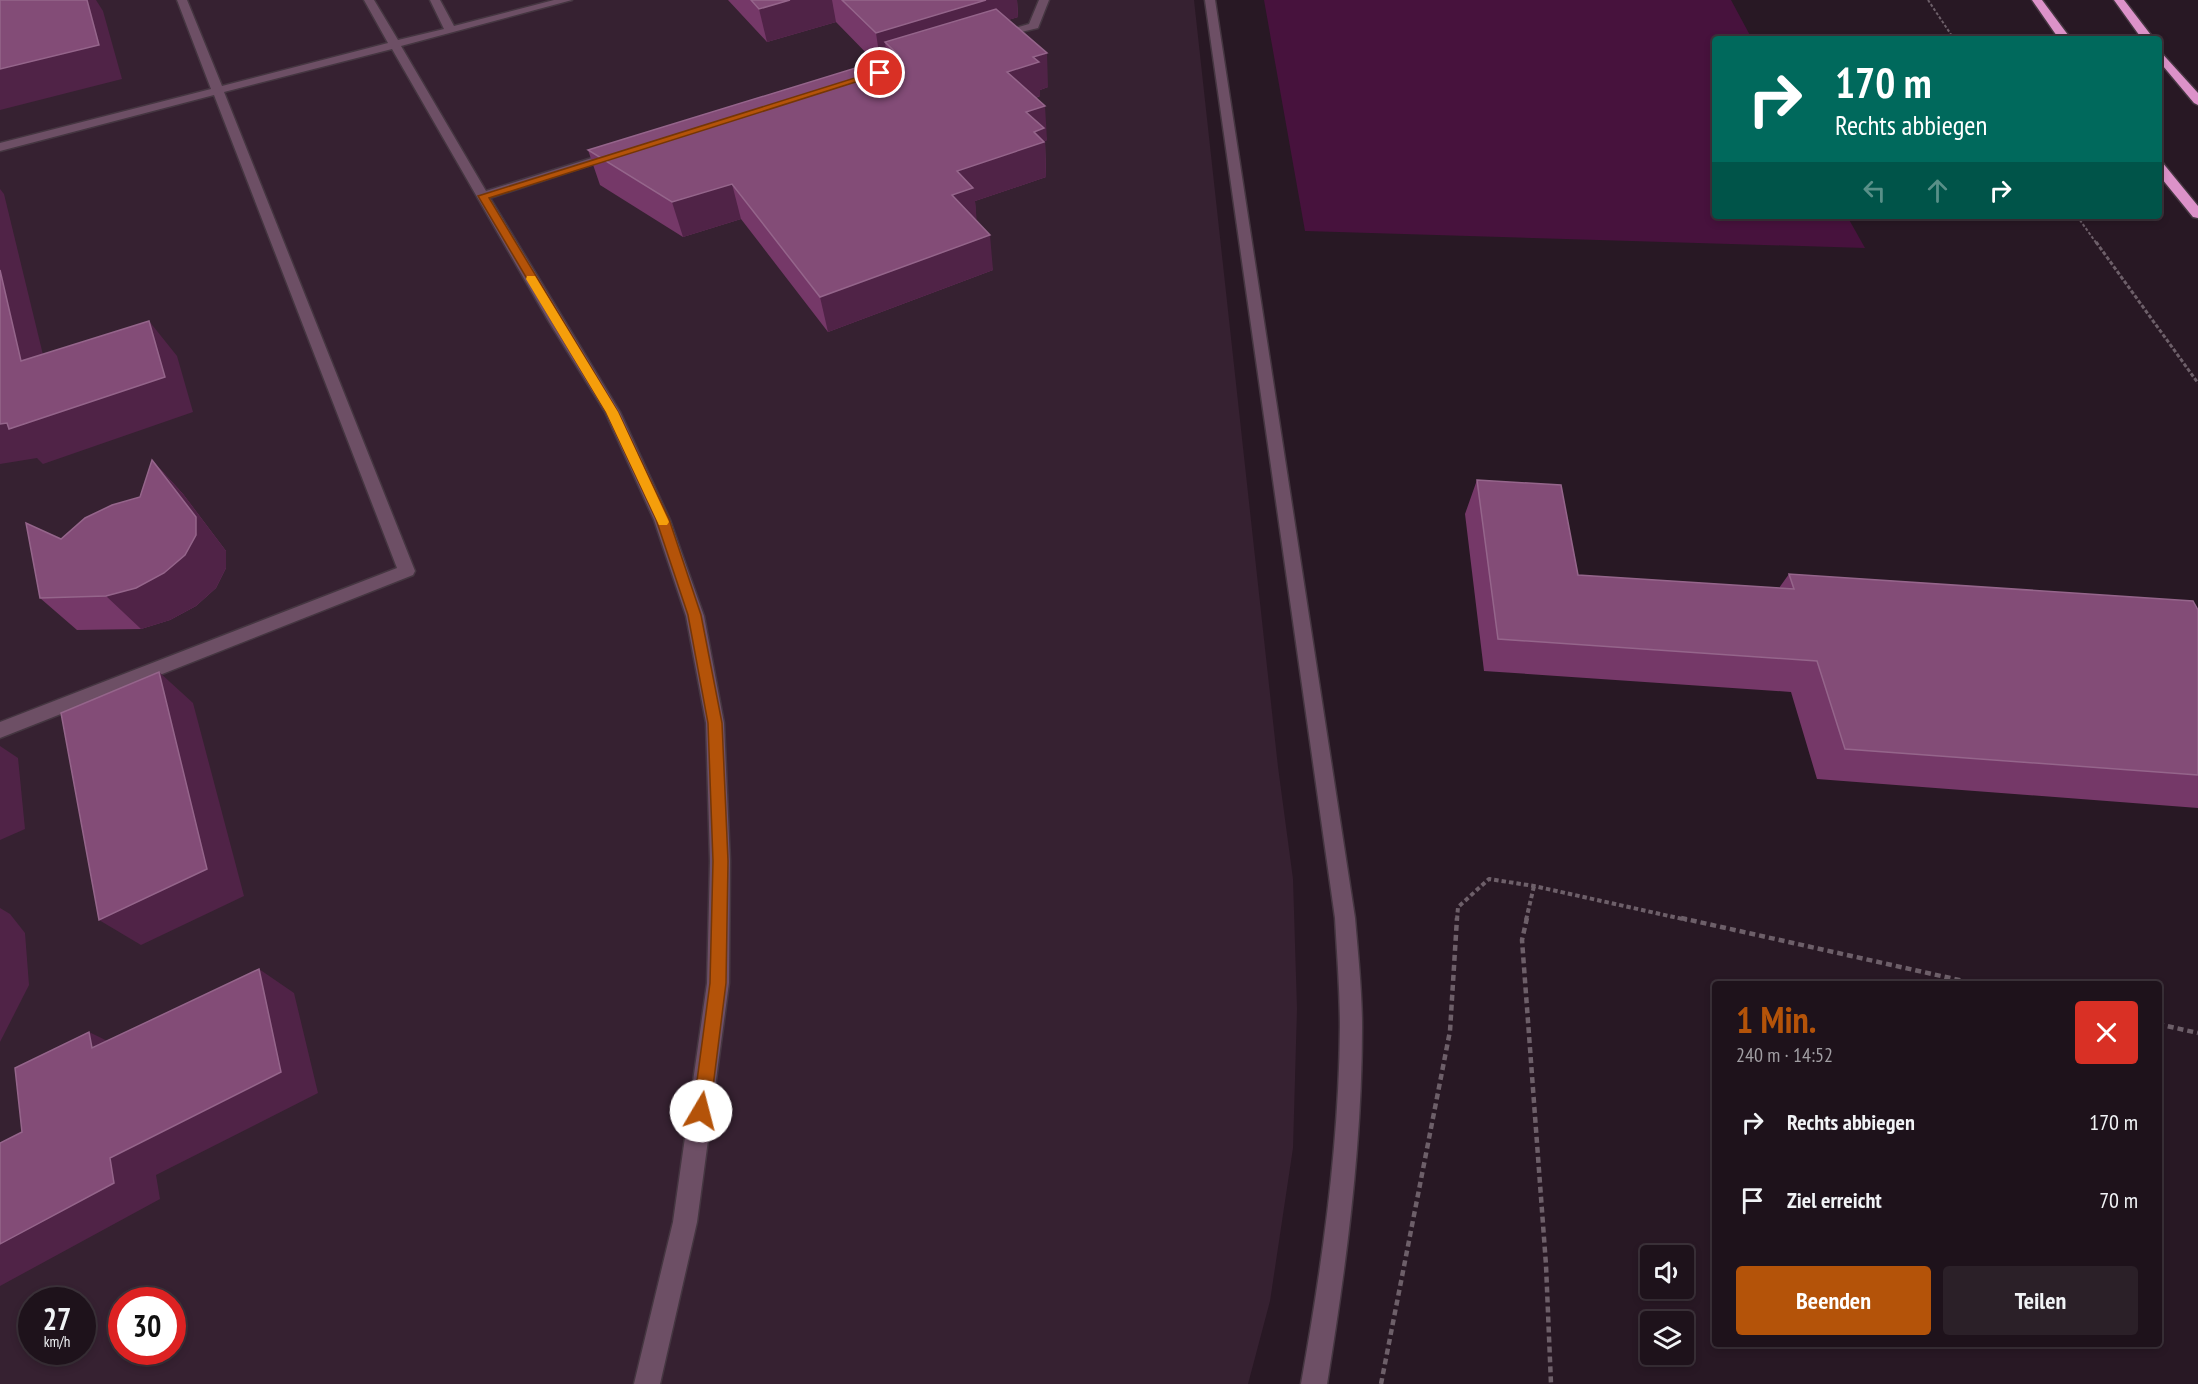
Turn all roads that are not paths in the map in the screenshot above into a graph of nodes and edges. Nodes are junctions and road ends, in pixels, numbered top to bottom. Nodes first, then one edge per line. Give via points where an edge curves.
1 (182, 0) edge
2 (369, 0) edge
3 (435, 0) edge
4 (567, 0) edge
5 (1044, 0) edge
6 (1210, 0) edge
7 (2037, 0) edge
8 (2119, 0) edge
9 (450, 30) junction
10 (2063, 36) edge
11 (2146, 36) edge
12 (979, 43) edge
13 (395, 44) junction
14 (2162, 57) edge
15 (217, 89) junction
16 (2198, 101) edge
17 (0, 147) edge
18 (622, 153) edge
19 (2162, 170) edge
20 (483, 196) junction
21 (2198, 214) edge
22 (0, 730) edge
23 (647, 1384) edge
24 (1314, 1384) edge

1 - 15 street
2 - 13 street
3 - 9 street
4 - 9 street
5 - 12 street via 1034,26
6 - 24 street via 1345,918 1351,1026 1347,1145 1334,1273
7 - 10 highway
8 - 11 highway
9 - 13 street
13 - 15 street
13 - 20 street
14 - 16 highway
15 - 17 street
15 - 22 street via 407,571
18 - 20 street
19 - 21 highway
20 - 23 street via 612,412 662,519 695,615 715,723 720,861 718,983 685,1221

